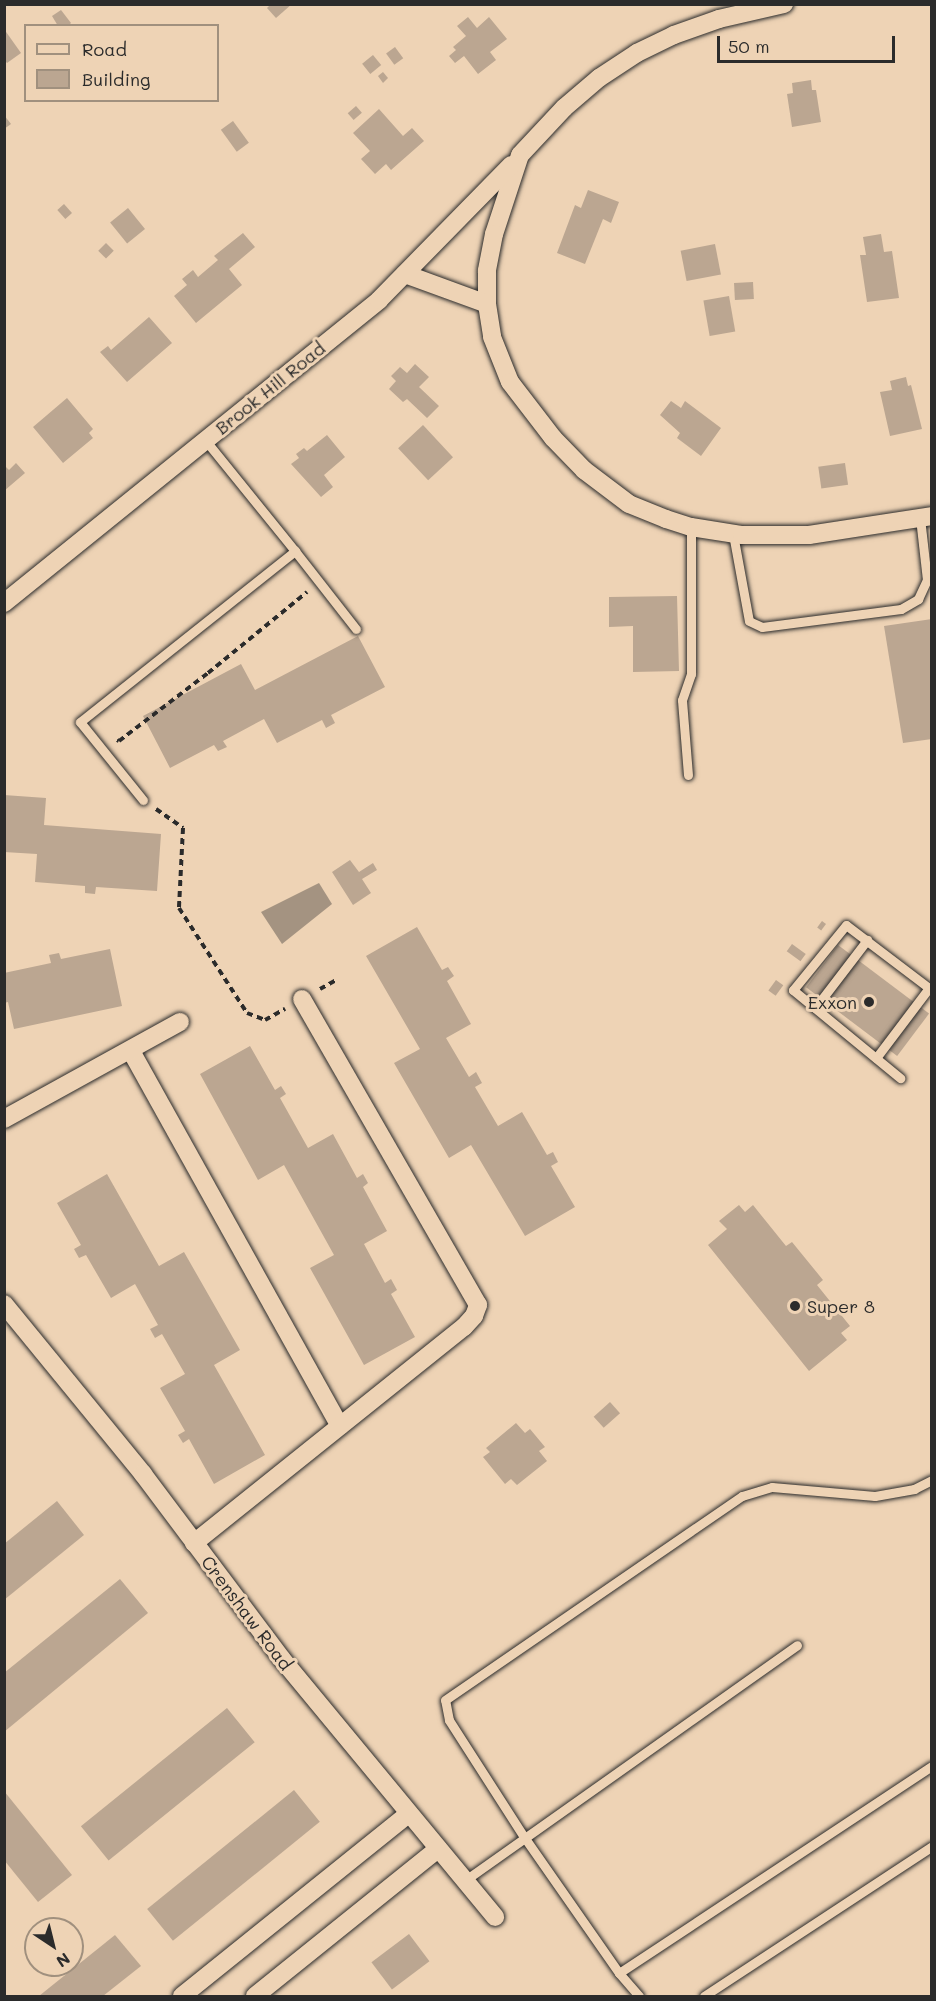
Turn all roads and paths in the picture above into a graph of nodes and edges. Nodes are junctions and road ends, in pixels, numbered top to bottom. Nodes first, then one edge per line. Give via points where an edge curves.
1 (784, 4) edge
2 (520, 155) junction
3 (405, 274) junction
4 (487, 304) junction
5 (206, 441) junction
6 (926, 517) edge
7 (691, 527) junction
8 (733, 534) junction
9 (294, 551) junction
10 (302, 585) dead end
11 (4, 603) edge
12 (356, 629) dead end
13 (112, 734) dead end
14 (688, 775) dead end
15 (143, 800) joint
16 (867, 940) junction
17 (336, 980) dead end
18 (302, 999) junction
19 (815, 1008) junction
20 (180, 1022) dead end
21 (131, 1051) junction
22 (876, 1058) junction
23 (900, 1078) dead end
24 (4, 1119) edge
25 (4, 1304) edge
26 (340, 1426) junction
27 (932, 1480) edge
28 (194, 1543) junction
29 (797, 1645) dead end
30 (932, 1766) edge
31 (408, 1814) junction
32 (524, 1837) junction
33 (932, 1846) edge
34 (438, 1849) junction
35 (464, 1881) junction
36 (495, 1917) dead end
37 (619, 1973) junction
38 (182, 1996) edge
39 (255, 1996) edge
40 (639, 1996) edge
41 (704, 1996) edge

1 - 2 street, Brook Hill Road via 719,19 637,53 564,108
2 - 3 street, Brook Hill Road
2 - 4 street via 494,234 487,271
3 - 4 street
3 - 5 street, Brook Hill Road via 379,300
4 - 7 street via 492,337 510,382 553,438 584,470 629,504
5 - 9 lane
5 - 11 street, Brook Hill Road
6 - 8 street via 809,535
6 - 8 lane via 927,580 918,599 901,609 762,627 748,621
7 - 8 street
7 - 14 lane via 691,674 681,700
9 - 12 lane
9 - 15 lane via 80,722
10 - 13 path via 308,593 208,673 119,741
15 - 18 path via 183,828 178,908 247,1013 265,1020
16 - 19 lane
16 - 19 lane via 846,925 793,990
16 - 22 lane via 929,988
17 - 18 path
18 - 26 street via 478,1305 464,1327
19 - 22 lane
20 - 21 street
21 - 24 street
21 - 26 street
22 - 23 lane
25 - 28 street, Crenshaw Road via 143,1474
26 - 28 street
27 - 32 lane via 914,1489 875,1496 772,1487 742,1496 445,1700 449,1720
28 - 31 street, Crenshaw Road
29 - 32 lane
30 - 37 lane
31 - 34 street, Crenshaw Road
31 - 38 street
32 - 35 lane
32 - 37 lane
33 - 41 lane
34 - 35 street, Crenshaw Road
34 - 39 street
35 - 36 street, Crenshaw Road
37 - 40 lane

